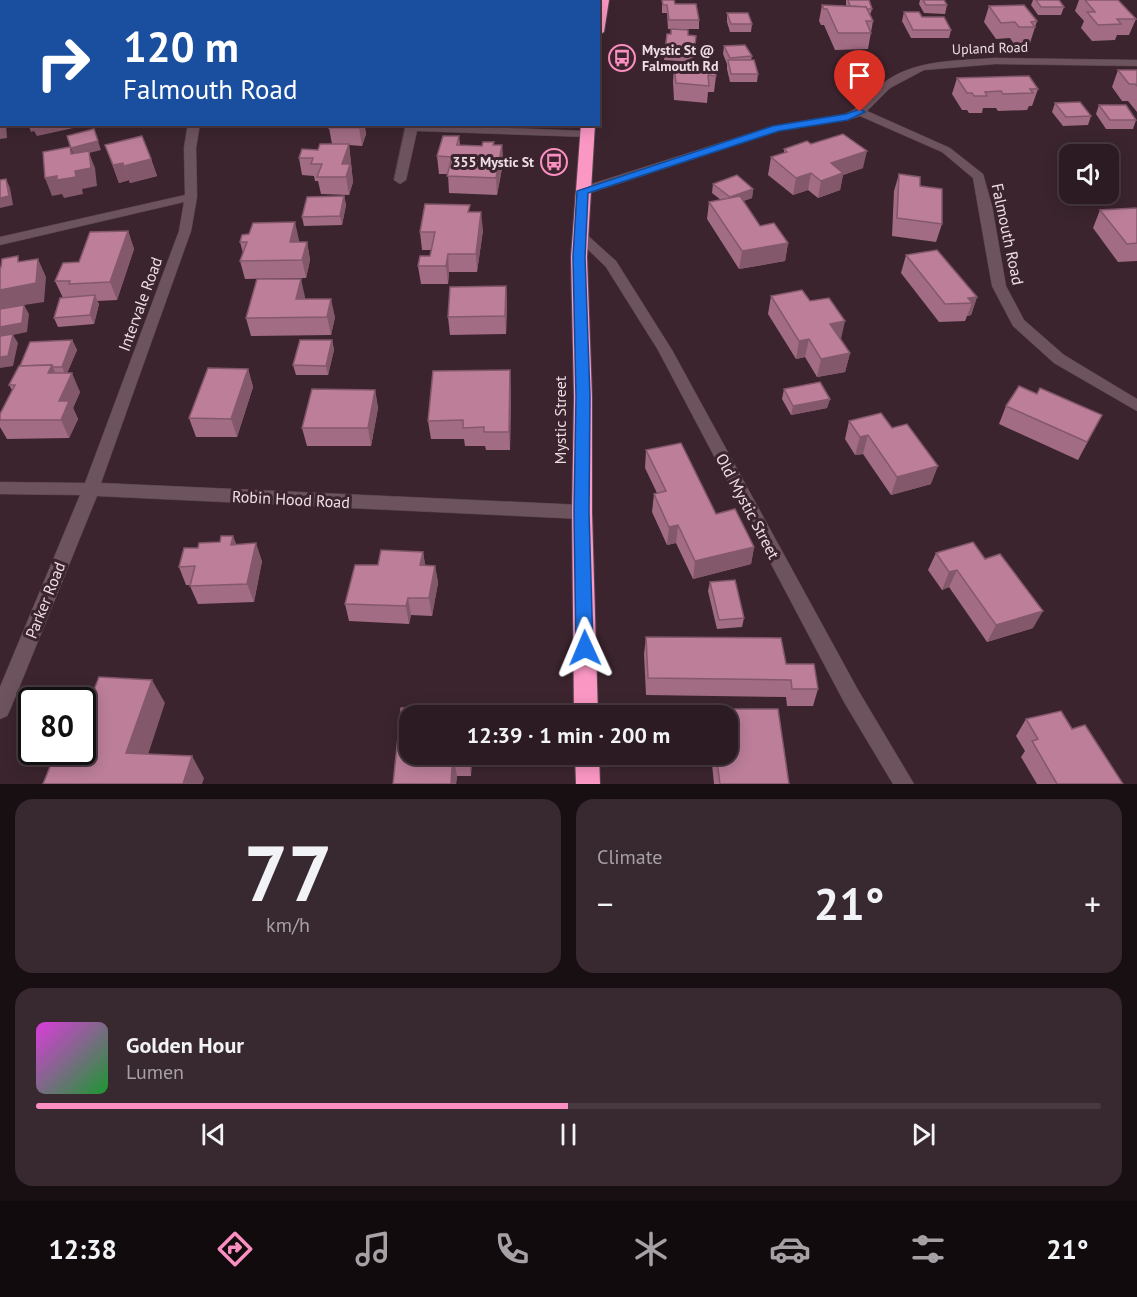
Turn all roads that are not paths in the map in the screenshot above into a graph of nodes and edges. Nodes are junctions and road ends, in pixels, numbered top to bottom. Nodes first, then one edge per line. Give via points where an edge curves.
1 (603, 0) edge
2 (600, 19) edge
3 (1137, 63) edge
4 (860, 112) junction
5 (194, 126) edge
6 (412, 126) edge
7 (588, 129) edge
8 (400, 180) dead end
9 (583, 191) junction
10 (191, 197) junction
11 (579, 237) junction
12 (0, 241) edge
13 (1137, 406) edge
14 (0, 488) edge
15 (91, 489) junction
16 (582, 512) junction
17 (586, 705) edge
18 (0, 710) edge
19 (588, 765) edge
20 (588, 784) edge
21 (904, 784) edge

1 - 2 highway
3 - 4 street, Upland Road via 995,61 922,67 886,86
4 - 9 street via 777,128
4 - 13 street, Falmouth Road via 946,150 979,177 999,286 1018,323 1059,359
5 - 10 street, Intervale Road
6 - 7 street
6 - 8 street
7 - 9 highway, Mystic Street
9 - 11 highway, Mystic Street
10 - 12 street
10 - 15 street, Intervale Road via 170,278
11 - 16 highway, Mystic Street
11 - 21 street, Old Mystic Street via 611,264 665,350 851,696
14 - 15 street, Robin Hood Road
15 - 16 street, Robin Hood Road
15 - 18 street, Parker Road
16 - 17 highway, Mystic Street
19 - 20 highway

